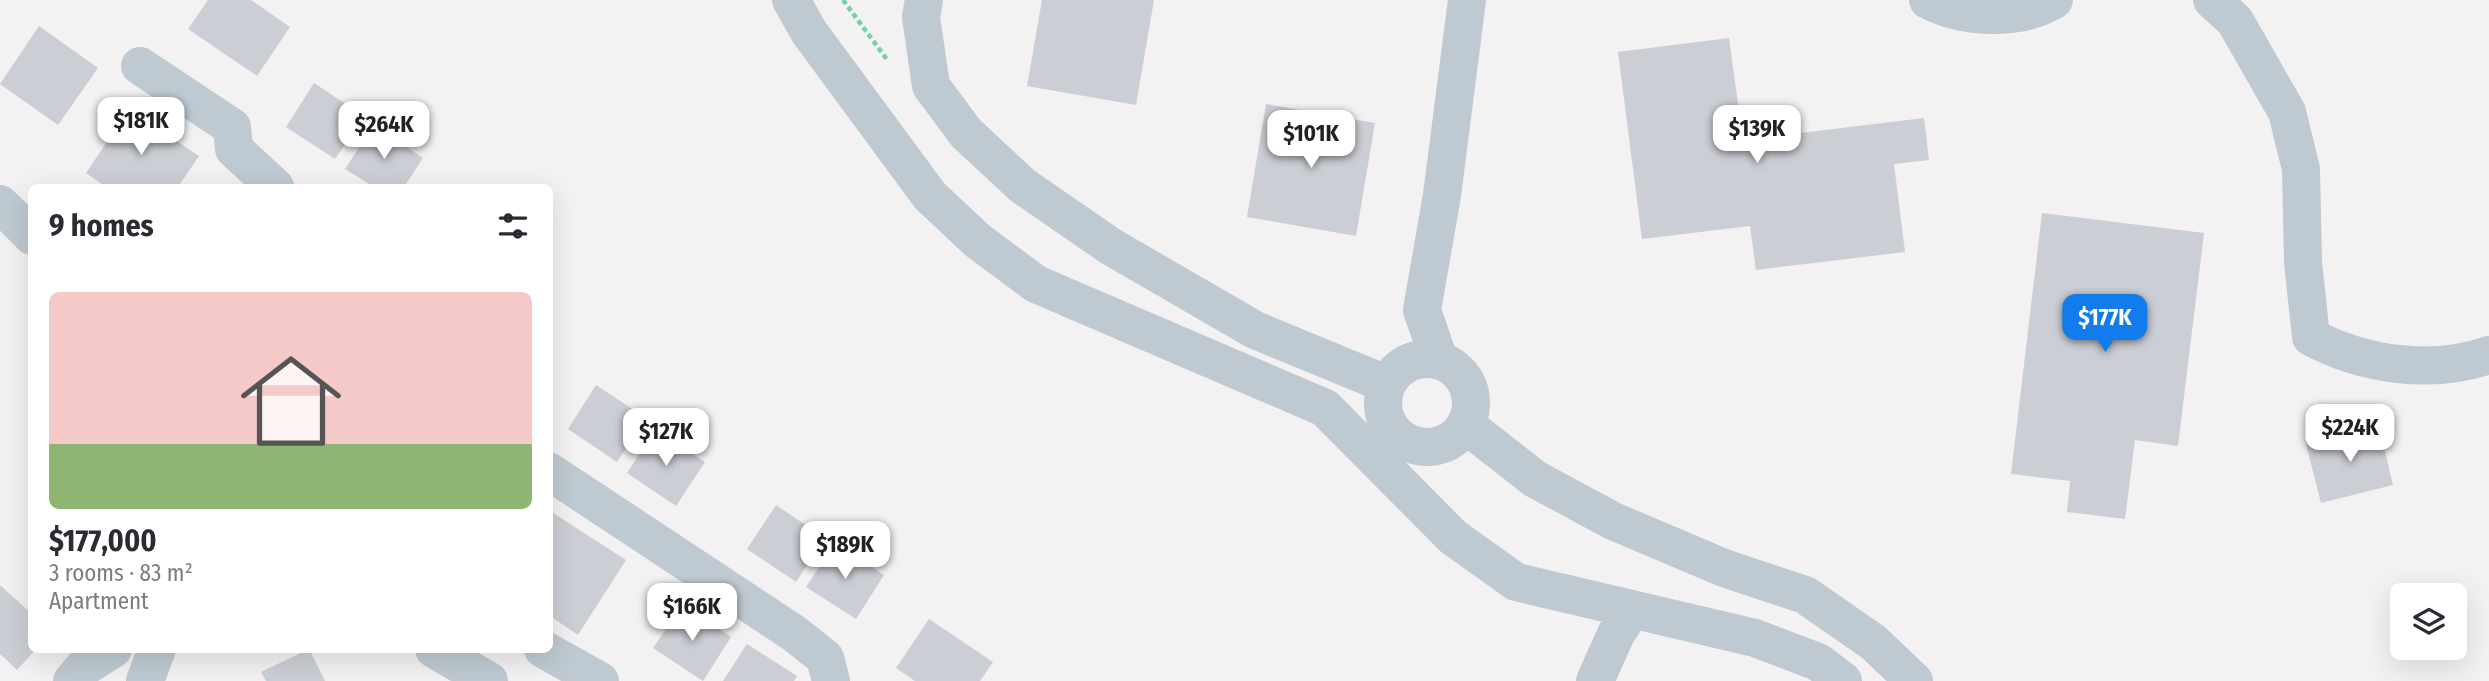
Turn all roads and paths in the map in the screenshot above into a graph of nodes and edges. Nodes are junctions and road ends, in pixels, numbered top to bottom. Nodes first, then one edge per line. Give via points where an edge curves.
1 (791, 0) edge
2 (924, 0) edge
3 (1467, 0) edge
4 (1928, 0) edge
5 (2054, 0) edge
6 (2212, 0) edge
7 (140, 66) dead end
8 (272, 184) edge
9 (0, 204) edge
10 (28, 232) edge
11 (2489, 355) edge
12 (1439, 360) junction
13 (1386, 384) junction
14 (1466, 425) junction
15 (553, 474) edge
16 (1632, 609) junction
17 (107, 653) edge
18 (156, 653) edge
19 (441, 653) edge
20 (550, 653) edge
21 (72, 681) edge
22 (145, 681) edge
23 (489, 681) edge
24 (600, 681) edge
25 (831, 681) edge
26 (1595, 681) edge
27 (1843, 681) edge
28 (1914, 681) edge

1 - 16 street via 809,32 930,195 978,241 1035,284 1325,408 1453,537 1516,582
2 - 13 street via 921,17 931,86 966,132 1023,186 1110,246 1255,330
3 - 12 street via 1422,310
4 - 5 street via 1948,10 1994,15 2041,8
6 - 11 street via 2235,22 2287,112 2301,169 2303,262 2311,337 2342,354 2430,367
7 - 8 street via 232,127 234,149
9 - 10 street
12 - 13 street via 1413,360 1402,365
12 - 14 street via 1452,366 1468,387 1471,413
13 - 14 street via 1383,412 1388,426 1412,446 1443,445
14 - 28 street via 1535,479 1613,521 1724,568 1805,595 1873,642
15 - 25 street via 795,634 825,658
16 - 26 street
16 - 27 street via 1755,638 1818,662
17 - 21 street
18 - 22 street
19 - 23 street
20 - 24 street

